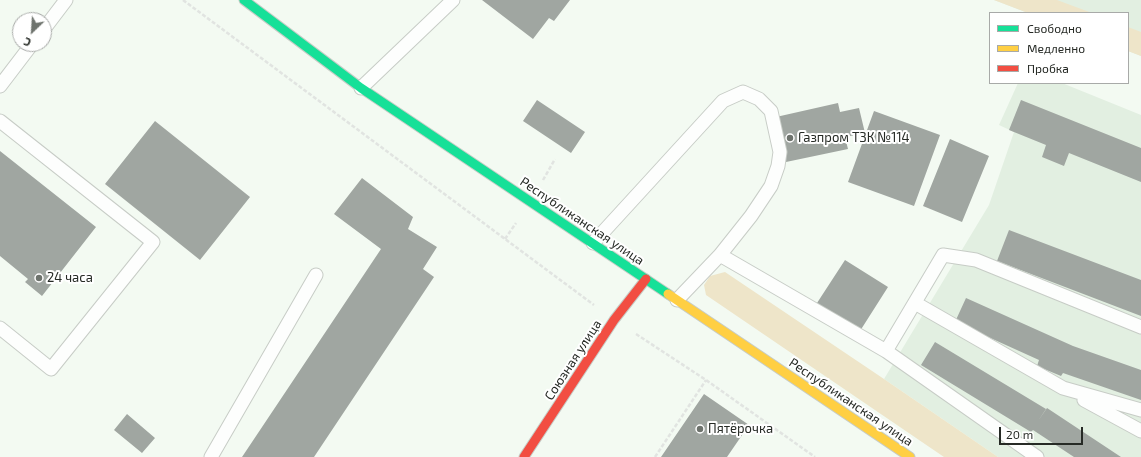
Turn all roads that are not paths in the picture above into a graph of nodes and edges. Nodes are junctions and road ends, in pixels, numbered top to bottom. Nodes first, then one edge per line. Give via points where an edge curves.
1 (66, 0) edge
2 (244, 0) edge
3 (453, 0) edge
4 (52, 18) edge
5 (26, 52) edge
6 (0, 86) edge
7 (361, 88) junction
8 (0, 120) edge
9 (593, 244) junction
10 (720, 254) junction
11 (316, 275) dead end
12 (646, 279) junction
13 (677, 300) junction
14 (915, 303) junction
15 (1141, 327) edge
16 (0, 328) edge
17 (886, 351) junction
18 (1063, 388) junction
19 (1141, 410) edge
20 (1141, 431) edge
21 (211, 457) edge
22 (524, 457) edge
23 (910, 457) edge
24 (1037, 457) edge

1 - 4 lane
2 - 7 main road, Республиканская улица
3 - 7 lane
5 - 6 lane
7 - 9 main road, Республиканская улица
8 - 16 lane via 153,242 52,369
9 - 10 lane via 724,101 743,92 759,99 771,111 780,152 771,186
9 - 12 main road, Республиканская улица
10 - 13 lane
10 - 17 lane
11 - 21 lane
12 - 13 main road, Республиканская улица
12 - 22 main road, Союзная улица via 614,320
13 - 23 main road, Республиканская улица
14 - 15 lane via 943,255 976,260
14 - 17 lane
14 - 18 lane
17 - 24 lane
18 - 19 lane
18 - 20 lane

